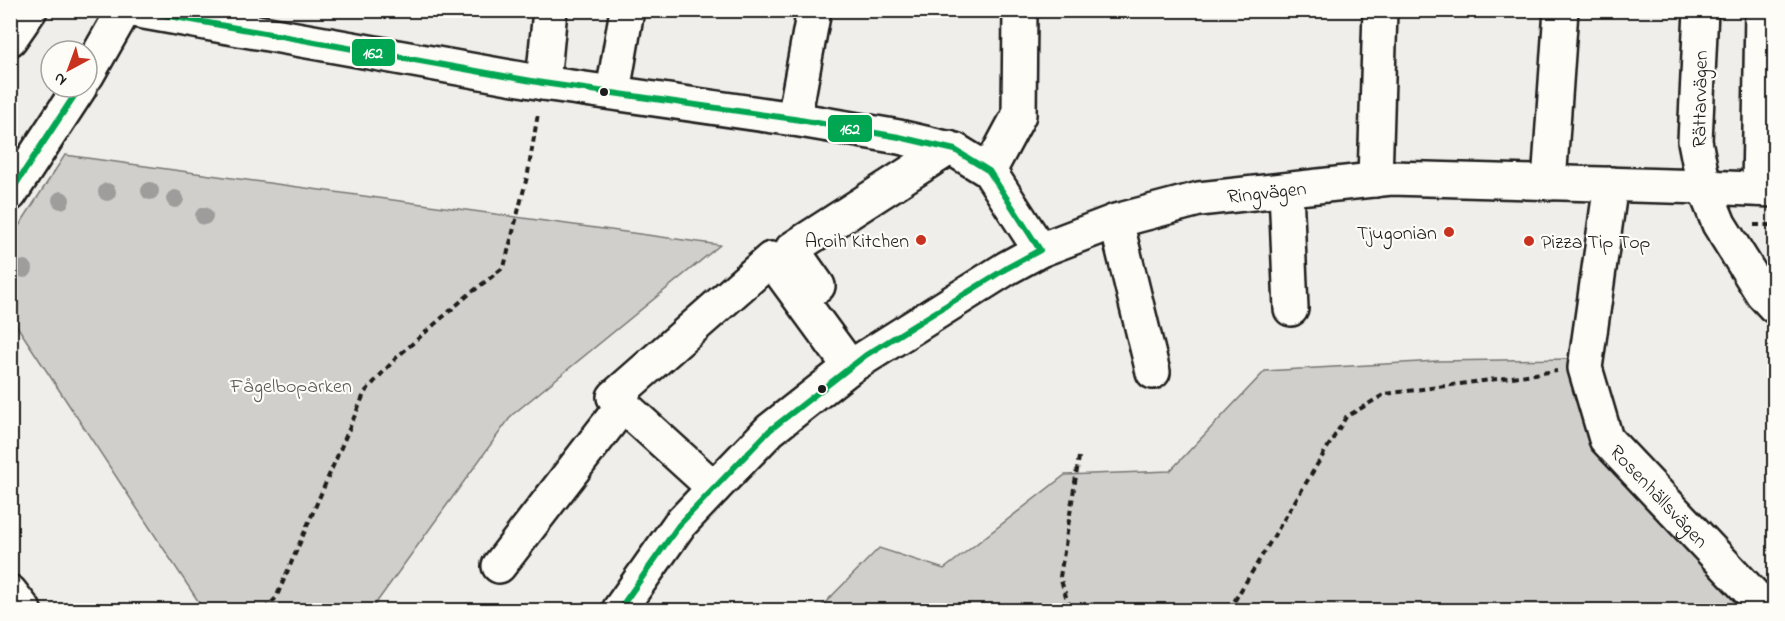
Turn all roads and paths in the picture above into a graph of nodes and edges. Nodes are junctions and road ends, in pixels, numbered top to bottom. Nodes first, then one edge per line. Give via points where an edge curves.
1 (30, 10) edge
2 (124, 10) edge
3 (133, 10) edge
4 (550, 10) edge
5 (627, 10) edge
6 (813, 10) edge
7 (1020, 10) edge
8 (1380, 10) edge
9 (1561, 10) edge
10 (1701, 10) edge
11 (1762, 10) edge
12 (10, 39) edge
13 (99, 54) edge
14 (543, 82) junction
15 (613, 92) junction
16 (72, 99) edge
17 (794, 119) junction
18 (949, 148) junction
19 (989, 171) junction
20 (1375, 180) junction
21 (1549, 183) junction
22 (1611, 184) junction
23 (1704, 186) junction
24 (1286, 190) junction
25 (1767, 190) edge
26 (10, 194) edge
27 (1116, 221) junction
28 (1040, 250) junction
29 (1774, 306) edge
30 (1291, 309) dead end
31 (858, 361) junction
32 (1585, 368) junction
33 (1153, 372) dead end
34 (623, 405) junction
35 (1079, 457) dead end
36 (714, 488) junction
37 (499, 566) dead end
38 (10, 592) edge
39 (24, 610) edge
40 (264, 610) edge
41 (618, 610) edge
42 (1080, 610) edge
43 (1229, 610) edge
44 (1767, 610) edge

1 - 12 street
2 - 13 street
3 - 14 street
4 - 14 street
5 - 15 street
6 - 17 street
7 - 19 street via 1019,115
8 - 20 street
9 - 21 street
10 - 23 street, Rättarvägen via 1695,141
11 - 25 street
14 - 15 street
14 - 40 path via 528,173 504,267 397,357 365,393 276,598
15 - 17 street
16 - 26 street
17 - 18 street
18 - 19 street
18 - 31 street via 792,249
19 - 28 street
20 - 21 street, Ringvägen
20 - 24 street, Ringvägen
21 - 22 street, Ringvägen
22 - 23 street, Ringvägen
22 - 32 street, Rosenhällsvägen
23 - 25 street, Ringvägen
23 - 29 street, Rättarvägen via 1719,224
24 - 27 street, Ringvägen via 1199,199
24 - 30 street
27 - 28 street, Ringvägen
27 - 33 street
28 - 31 street, Ringvägen
31 - 34 street via 771,259 614,397
31 - 36 street, Ringvägen via 770,430
32 - 43 path via 1385,394 1346,417
32 - 44 street, Rosenhällsvägen via 1606,439
34 - 36 street
34 - 37 street
35 - 42 path via 1060,577 1069,606
36 - 41 street, Ringvägen via 679,525
38 - 39 street

